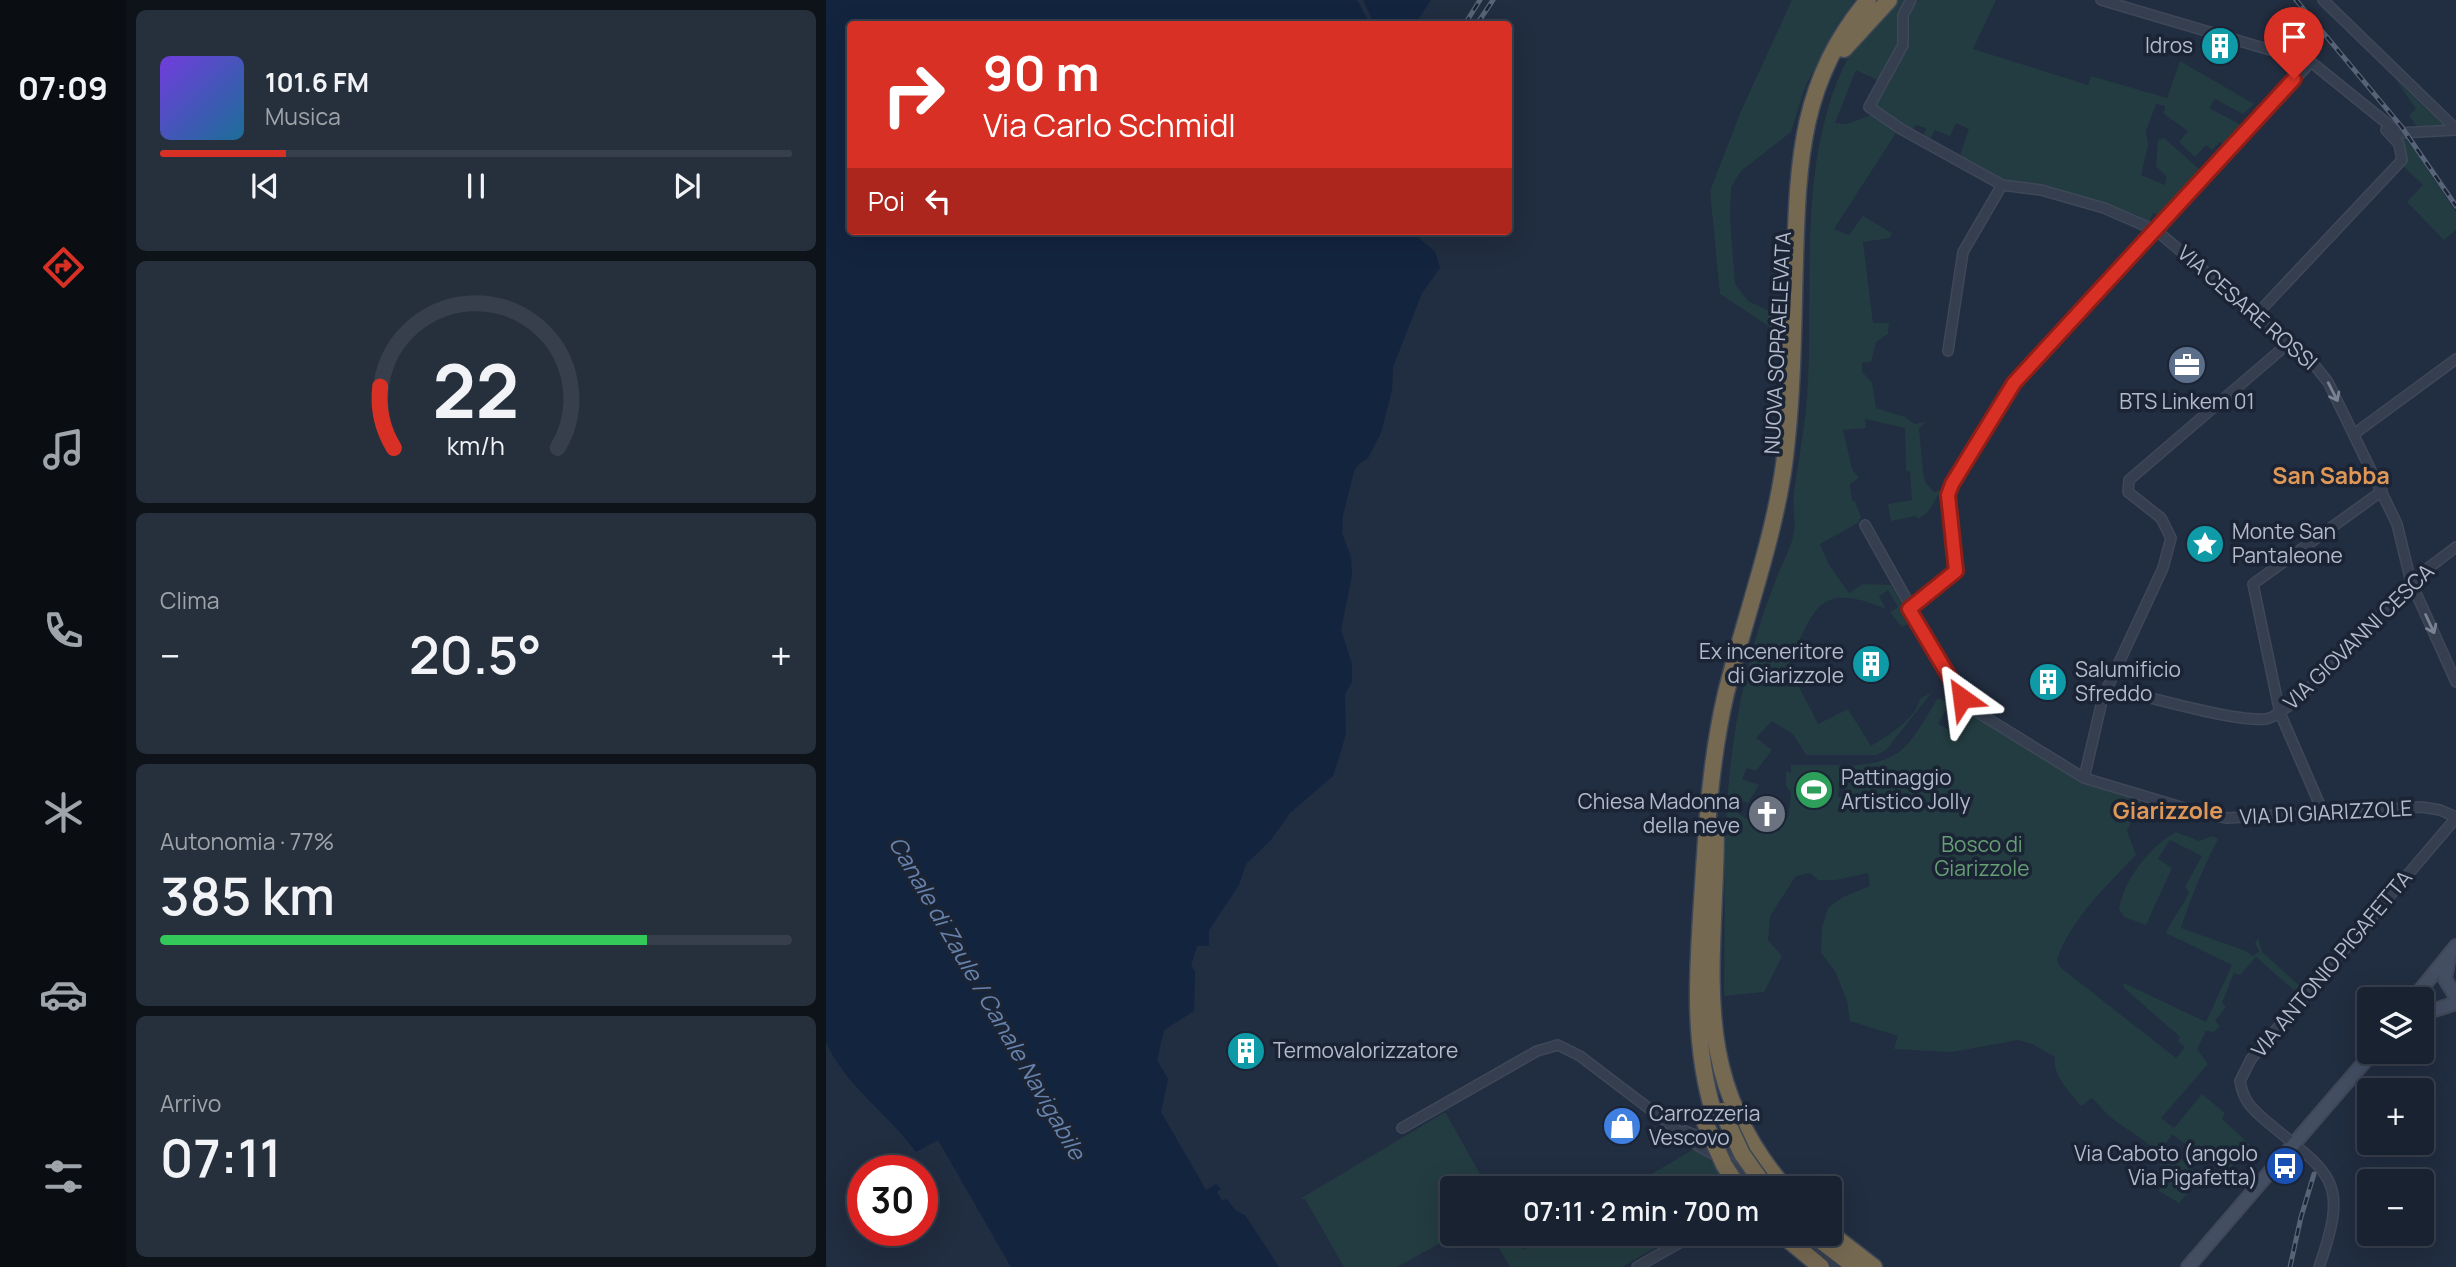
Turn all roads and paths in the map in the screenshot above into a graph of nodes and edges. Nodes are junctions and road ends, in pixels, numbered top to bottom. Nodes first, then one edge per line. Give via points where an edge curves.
1 (1867, 0) edge
2 (1880, 0) edge
3 (1889, 0) edge
4 (1911, 0) edge
5 (2101, 0) edge
6 (2323, 0) edge
7 (1844, 49) junction
8 (2311, 62) junction
9 (1824, 67) junction
10 (2368, 107) junction
11 (2456, 129) edge
12 (1792, 136) dead end
13 (2002, 185) junction
14 (2157, 231) junction
15 (2257, 314) junction
16 (1778, 317) dead end
17 (2290, 342) junction
18 (1948, 351) dead end
19 (2456, 359) edge
20 (2354, 434) junction
21 (1787, 440) junction
22 (2382, 491) junction
23 (1864, 525) dead end
24 (2456, 547) edge
25 (2411, 582) junction
26 (1909, 609) junction
27 (2456, 682) edge
28 (2134, 694) dead end
29 (2280, 713) junction
30 (2084, 778) junction
31 (2322, 810) junction
32 (2456, 818) edge
33 (1717, 819) junction
34 (2453, 950) edge
35 (2423, 987) edge
36 (2456, 997) edge
37 (2456, 1003) edge
38 (2434, 1010) edge
39 (2361, 1064) edge
40 (1713, 1114) junction
41 (1402, 1128) dead end
42 (1679, 1129) junction
43 (2293, 1143) junction
44 (1732, 1176) edge
45 (1743, 1176) edge
46 (1747, 1176) edge
47 (1760, 1176) edge
48 (1761, 1176) edge
49 (1767, 1176) edge
50 (1842, 1242) edge
51 (1674, 1246) edge
52 (1796, 1246) edge
53 (1812, 1246) edge
54 (1830, 1246) edge
55 (1637, 1267) edge
56 (1821, 1267) edge
57 (1839, 1267) edge
58 (1857, 1267) edge
59 (1874, 1267) edge
60 (2188, 1267) edge
61 (2319, 1267) edge

1 - 9 highway, NUOVA SOPRAELEVATA
2 - 7 highway, NUOVA SOPRAELEVATA
3 - 7 highway
4 - 13 street, VIA CESARE ROSSI via 1903,15 1903,44 1869,107
5 - 8 street
6 - 11 street
7 - 33 highway, NUOVA SOPRAELEVATA via 1822,99 1809,159 1799,403 1790,482 1728,727
8 - 10 street
8 - 14 street
9 - 12 highway via 1814,78
9 - 21 highway, NUOVA SOPRAELEVATA via 1807,117 1800,158
10 - 11 street via 2399,133
10 - 15 street via 2365,112 2399,144 2402,160
13 - 14 street, VIA CESARE ROSSI via 2092,204
13 - 18 street via 1963,252
14 - 15 street, VIA CESARE ROSSI
14 - 26 street via 2014,383 1948,495 1956,571
15 - 17 street, VIA CESARE ROSSI
16 - 21 highway via 1785,353
17 -> 20 street, VIA CESARE ROSSI via 2320,371
17 - 30 street via 2129,481 2128,492 2161,518 2171,538 2163,568 2103,696
19 - 20 street
20 - 22 street, VIA CESARE ROSSI
21 - 40 highway, NUOVA SOPRAELEVATA via 1772,524 1714,754 1694,1062
22 - 25 street, VIA CESARE ROSSI via 2397,524
22 - 29 street via 2253,584
23 - 26 street, VIA DI GIARIZZOLE
24 - 25 street, VIA GIOVANNI CESCA
25 -> 27 street, VIA CESARE ROSSI
25 - 29 street, VIA GIOVANNI CESCA
26 - 30 street, VIA DI GIARIZZOLE via 1969,705
28 - 29 street, VIA GIOVANNI CESCA via 2253,718
29 - 31 street
30 - 31 street, VIA DI GIARIZZOLE via 2227,818
31 - 32 street, VIA DI GIARIZZOLE via 2422,807
32 - 43 street, VIA ANTONIO PIGAFETTA via 2245,1069 2240,1081 2248,1105
33 - 40 highway, NUOVA SOPRAELEVATA via 1706,1017
33 - 49 highway via 1714,1035 1724,1084
34 - 35 main road
34 - 36 main road via 2445,979
37 - 38 main road
39 - 43 main road
40 - 44 highway, bridge via 1724,1165
40 - 46 highway, NUOVA SOPRAELEVATA
40 - 48 highway, NUOVA SOPRAELEVATA, bridge
41 - 42 street via 1537,1051 1558,1045 1580,1056
42 - 45 street
42 - 47 street via 1737,1154
43 - 60 main road
43 - 61 street, VIA ANTONIO PIGAFETTA via 2325,1171 2332,1184 2333,1213
50 - 59 highway
51 - 55 street
52 - 56 highway
53 - 57 highway
54 - 58 highway

